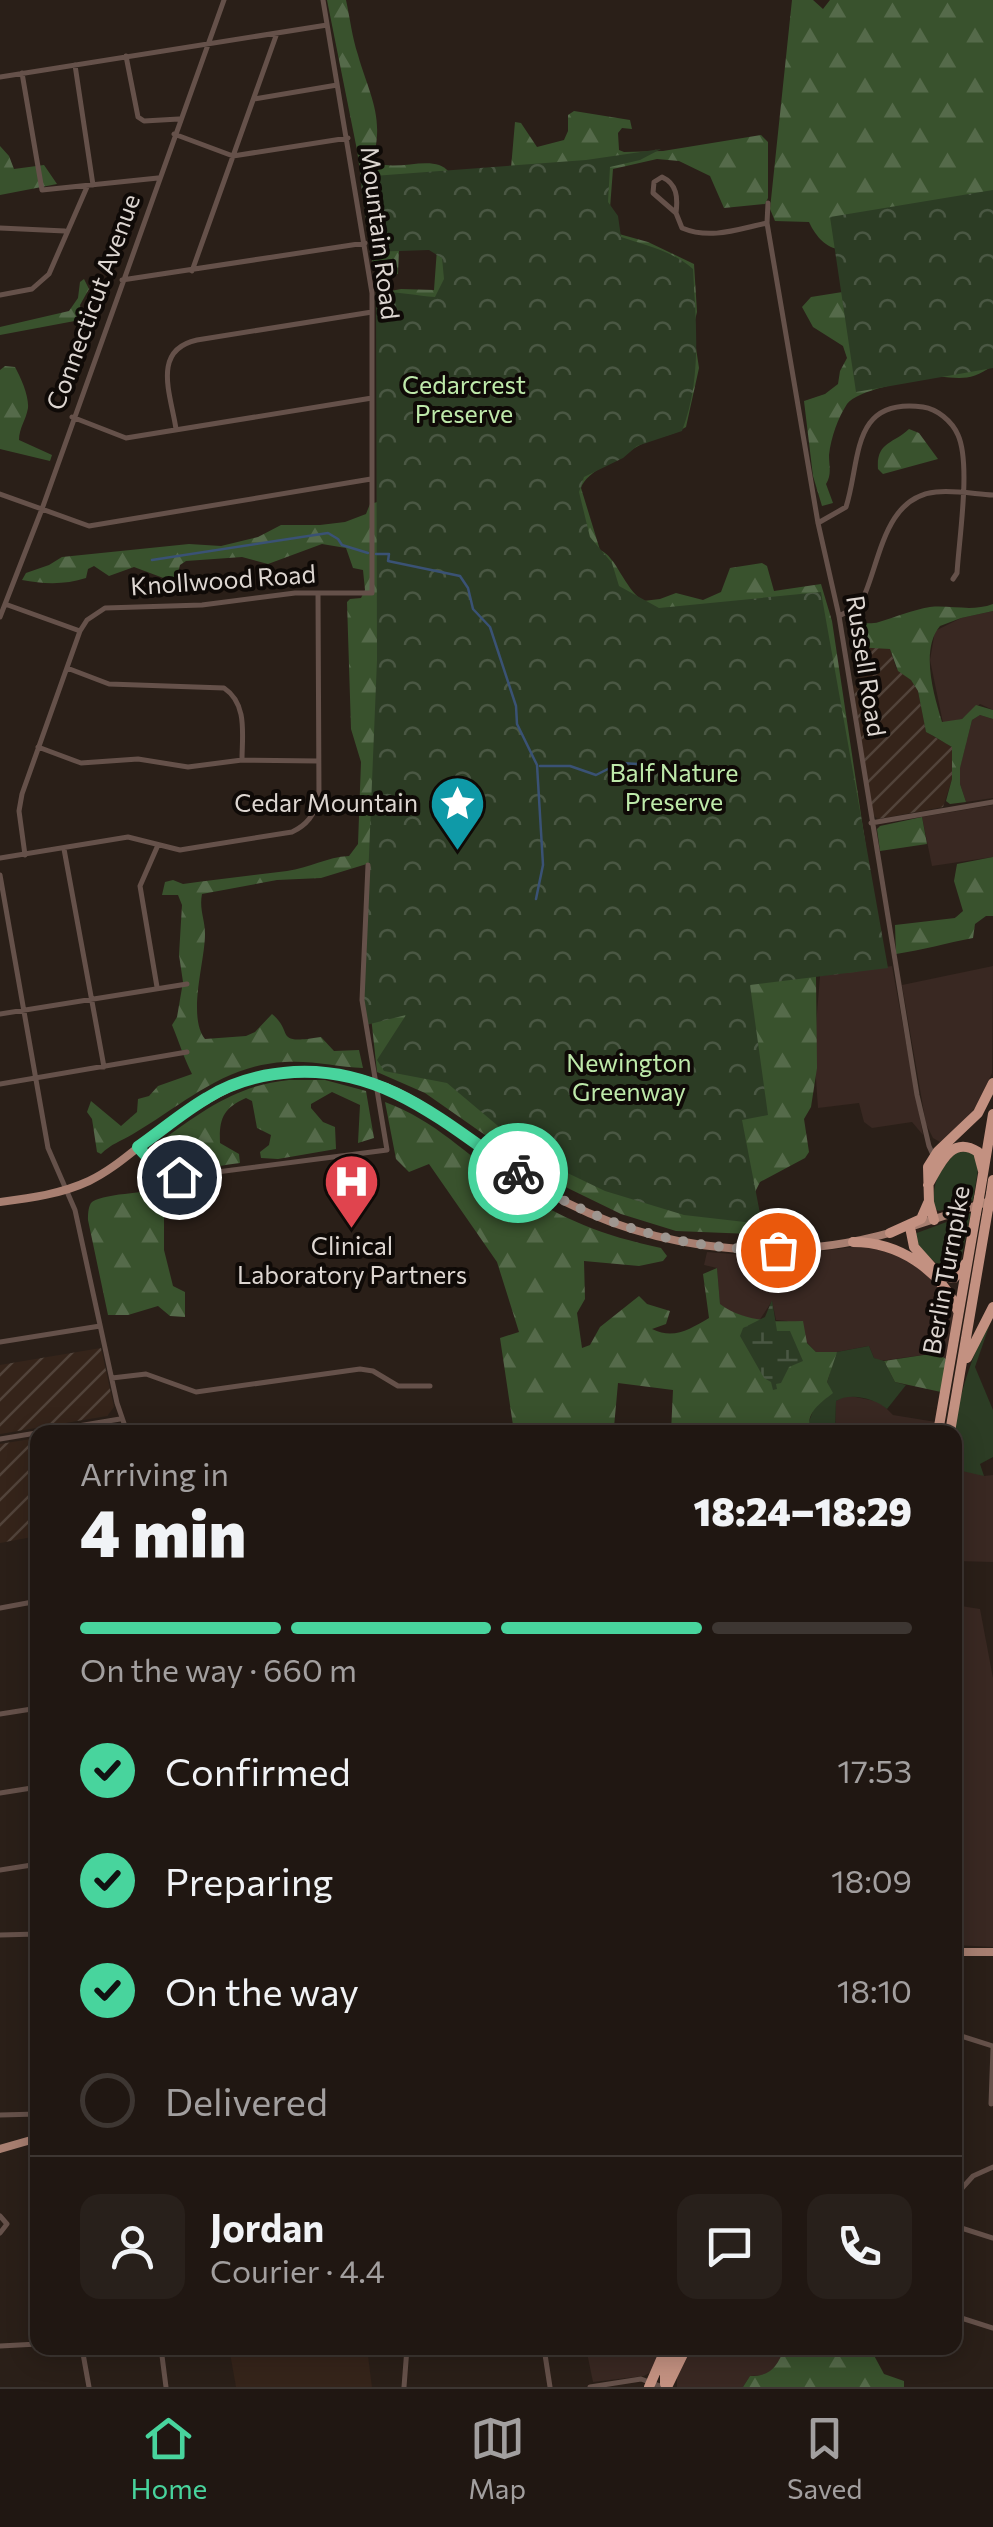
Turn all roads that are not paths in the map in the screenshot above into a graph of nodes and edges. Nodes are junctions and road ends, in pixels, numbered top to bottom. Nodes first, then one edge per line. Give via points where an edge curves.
1 (224, 0) edge
2 (322, 0) edge
3 (327, 25) junction
4 (277, 33) junction
5 (207, 44) junction
6 (126, 56) junction
7 (75, 65) junction
8 (22, 74) junction
9 (0, 77) edge
10 (338, 85) junction
11 (254, 98) junction
12 (180, 119) junction
13 (174, 134) junction
14 (348, 138) junction
15 (234, 156) junction
16 (158, 178) junction
17 (90, 186) junction
18 (768, 203) dead end
19 (676, 213) junction
20 (767, 223) junction
21 (0, 228) edge
22 (66, 232) junction
23 (364, 243) junction
24 (192, 270) junction
25 (122, 280) junction
26 (0, 295) edge
27 (372, 312) junction
28 (372, 398) junction
29 (72, 418) junction
30 (176, 430) junction
31 (370, 480) junction
32 (0, 494) edge
33 (962, 494) junction
34 (993, 495) edge
35 (42, 508) junction
36 (818, 523) junction
37 (952, 580) dead end
38 (318, 593) junction
39 (372, 593) joint
40 (5, 604) junction
41 (839, 616) junction
42 (0, 617) edge
43 (80, 631) junction
44 (67, 668) junction
45 (38, 747) junction
46 (242, 760) junction
47 (318, 760) junction
48 (993, 802) edge
49 (871, 823) junction
50 (158, 844) junction
51 (64, 848) junction
52 (25, 854) junction
53 (0, 858) edge
54 (368, 865) dead end
55 (0, 875) edge
56 (10, 930) junction
57 (0, 932) edge
58 (186, 984) dead end
59 (157, 987) junction
60 (92, 998) junction
61 (23, 1010) junction
62 (0, 1014) edge
63 (187, 1052) dead end
64 (104, 1067) junction
65 (36, 1078) junction
66 (993, 1083) edge
67 (0, 1084) edge
68 (993, 1114) edge
69 (138, 1147) junction
70 (939, 1157) junction
71 (983, 1171) junction
72 (993, 1180) edge
73 (65, 1190) junction
74 (0, 1202) edge
75 (929, 1202) junction
76 (985, 1203) edge
77 (929, 1222) junction
78 (910, 1227) junction
79 (890, 1233) junction
80 (852, 1242) junction
81 (969, 1254) junction
82 (933, 1273) junction
83 (993, 1307) edge
84 (959, 1312) junction
85 (100, 1326) junction
86 (0, 1342) edge
87 (112, 1378) junction
88 (430, 1386) dead end
89 (956, 1392) junction
90 (122, 1419) junction
91 (83, 1425) edge
92 (124, 1425) edge
93 (939, 1425) edge
94 (951, 1425) edge
95 (30, 1433) edge
96 (0, 1438) edge
97 (30, 1603) edge
98 (0, 1608) edge
99 (30, 1709) edge
100 (0, 1714) edge
101 (30, 1788) edge
102 (0, 1793) edge
103 (30, 1865) edge
104 (0, 1870) edge
105 (30, 1934) edge
106 (0, 1935) edge
107 (993, 1952) edge
108 (962, 1954) edge
109 (962, 2036) edge
110 (993, 2047) edge
111 (991, 2104) edge
112 (0, 2114) edge
113 (30, 2114) edge
114 (30, 2140) edge
115 (0, 2148) edge
116 (993, 2167) edge
117 (962, 2188) edge
118 (0, 2216) edge
119 (962, 2228) edge
120 (0, 2233) edge
121 (993, 2238) edge
122 (962, 2318) edge
123 (993, 2328) edge
124 (30, 2344) edge
125 (0, 2346) edge
126 (83, 2355) edge
127 (161, 2355) edge
128 (406, 2355) edge
129 (545, 2355) edge
130 (658, 2355) edge
131 (662, 2355) edge
132 (672, 2355) edge
133 (682, 2355) edge
134 (660, 2360) junction
135 (650, 2384) edge
136 (88, 2387) edge
137 (166, 2387) edge
138 (404, 2387) edge
139 (550, 2387) edge
140 (590, 2387) edge
141 (665, 2387) edge

1 - 5 street, Connecticut Avenue
2 - 3 street, Mountain Road
3 - 4 street
3 - 10 street, Mountain Road
4 - 5 street
4 - 11 street
5 - 6 street
5 - 12 street, Connecticut Avenue
6 - 7 street
6 - 12 street via 141,120
7 - 8 street
7 - 17 street
8 - 9 street
8 - 17 street via 42,190
10 - 11 street
10 - 14 street, Mountain Road
11 - 15 street
12 - 13 street, Connecticut Avenue
13 - 15 street
13 - 16 street, Connecticut Avenue
14 - 15 street
14 - 23 street, Mountain Road
15 - 24 street
16 - 17 street
16 - 25 street, Connecticut Avenue
17 - 22 street
18 - 20 street, Russell Road
19 - 19 street via 653,193 662,177 675,188
19 - 20 street via 682,228 694,234
20 - 36 street, Russell Road
21 - 22 street
22 - 26 street via 44,281
23 - 24 street
23 - 27 street, Mountain Road
24 - 25 street
25 - 29 street, Connecticut Avenue
27 - 28 street, Mountain Road
27 - 30 street via 184,342 167,366
28 - 30 street
28 - 31 street, Mountain Road
29 - 30 street via 126,438
29 - 35 street, Connecticut Avenue
31 - 35 street via 89,526
31 - 39 street, Mountain Road
32 - 35 street
33 - 34 street
33 - 36 street via 958,436 930,408 906,405 868,424 857,444 846,507
33 - 37 street
33 - 41 street via 935,492 904,505 860,606
35 - 40 street, Connecticut Avenue
36 - 41 street, Russell Road
38 - 39 street, Knollwood Road
38 - 43 street, Knollwood Road via 105,608
38 - 47 street
40 - 42 street, Connecticut Avenue
40 - 43 street
41 - 49 street, Russell Road
43 - 44 street
44 - 45 street
44 - 46 street via 109,684 224,688 242,713
45 - 46 street via 81,763 138,760 188,767
45 - 52 street via 19,811
46 - 47 street
47 - 50 street via 318,798 302,827 180,850
48 - 49 street
49 - 70 street, Russell Road via 926,1135
50 - 51 street via 128,837
50 - 59 street via 140,886
51 - 52 street
51 - 60 street
52 - 53 street
54 - 69 street via 362,1000 387,1150 170,1178
55 - 56 street
56 - 57 street
56 - 61 street
58 - 59 street
59 - 60 street
60 - 61 street
60 - 64 street
61 - 62 street
61 - 65 street
63 - 64 street
64 - 65 street
65 - 67 street
65 - 73 street via 48,1148
66 - 70 highway via 973,1119
68 - 71 highway, Berlin Turnpike
69 - 73 main road
69 - 80 main road, bridge via 207,1098 246,1080 302,1072 363,1079 421,1105 530,1182 621,1225 736,1249
70 - 71 highway via 967,1146 978,1152
70 - 75 highway via 927,1172
71 - 76 highway, Berlin Turnpike
72 - 76 highway, Berlin Turnpike
73 - 74 main road
73 - 85 street
75 - 77 highway
75 - 79 highway via 921,1220
76 - 77 main road
76 - 81 highway, Berlin Turnpike
76 - 89 highway, Berlin Turnpike
77 - 78 main road
78 - 79 main road
78 - 82 highway via 914,1247
79 - 80 main road
80 - 82 highway via 897,1250
81 - 82 highway via 954,1278
81 - 84 highway, Berlin Turnpike
82 - 84 highway
83 - 89 highway
84 - 93 highway, Berlin Turnpike
85 - 86 street
85 - 87 street
87 - 88 street via 146,1374 196,1392 360,1368 398,1386
87 - 90 street
89 - 94 highway, Berlin Turnpike
90 - 91 street
90 - 92 street
95 - 96 street
97 - 98 street
99 - 100 street
101 - 102 street
103 - 104 street
105 - 106 street
107 - 108 main road
109 - 110 street
110 - 111 street
112 - 113 street
114 - 115 main road
116 - 117 street
118 - 120 street via 7,2226
119 - 121 street
122 - 123 street
124 - 125 street
126 - 136 street
127 - 137 street
128 - 138 street
129 - 139 street
130 - 134 street
131 - 134 highway
132 - 141 highway
133 - 141 highway
134 - 135 highway
135 - 140 street
135 - 141 street

